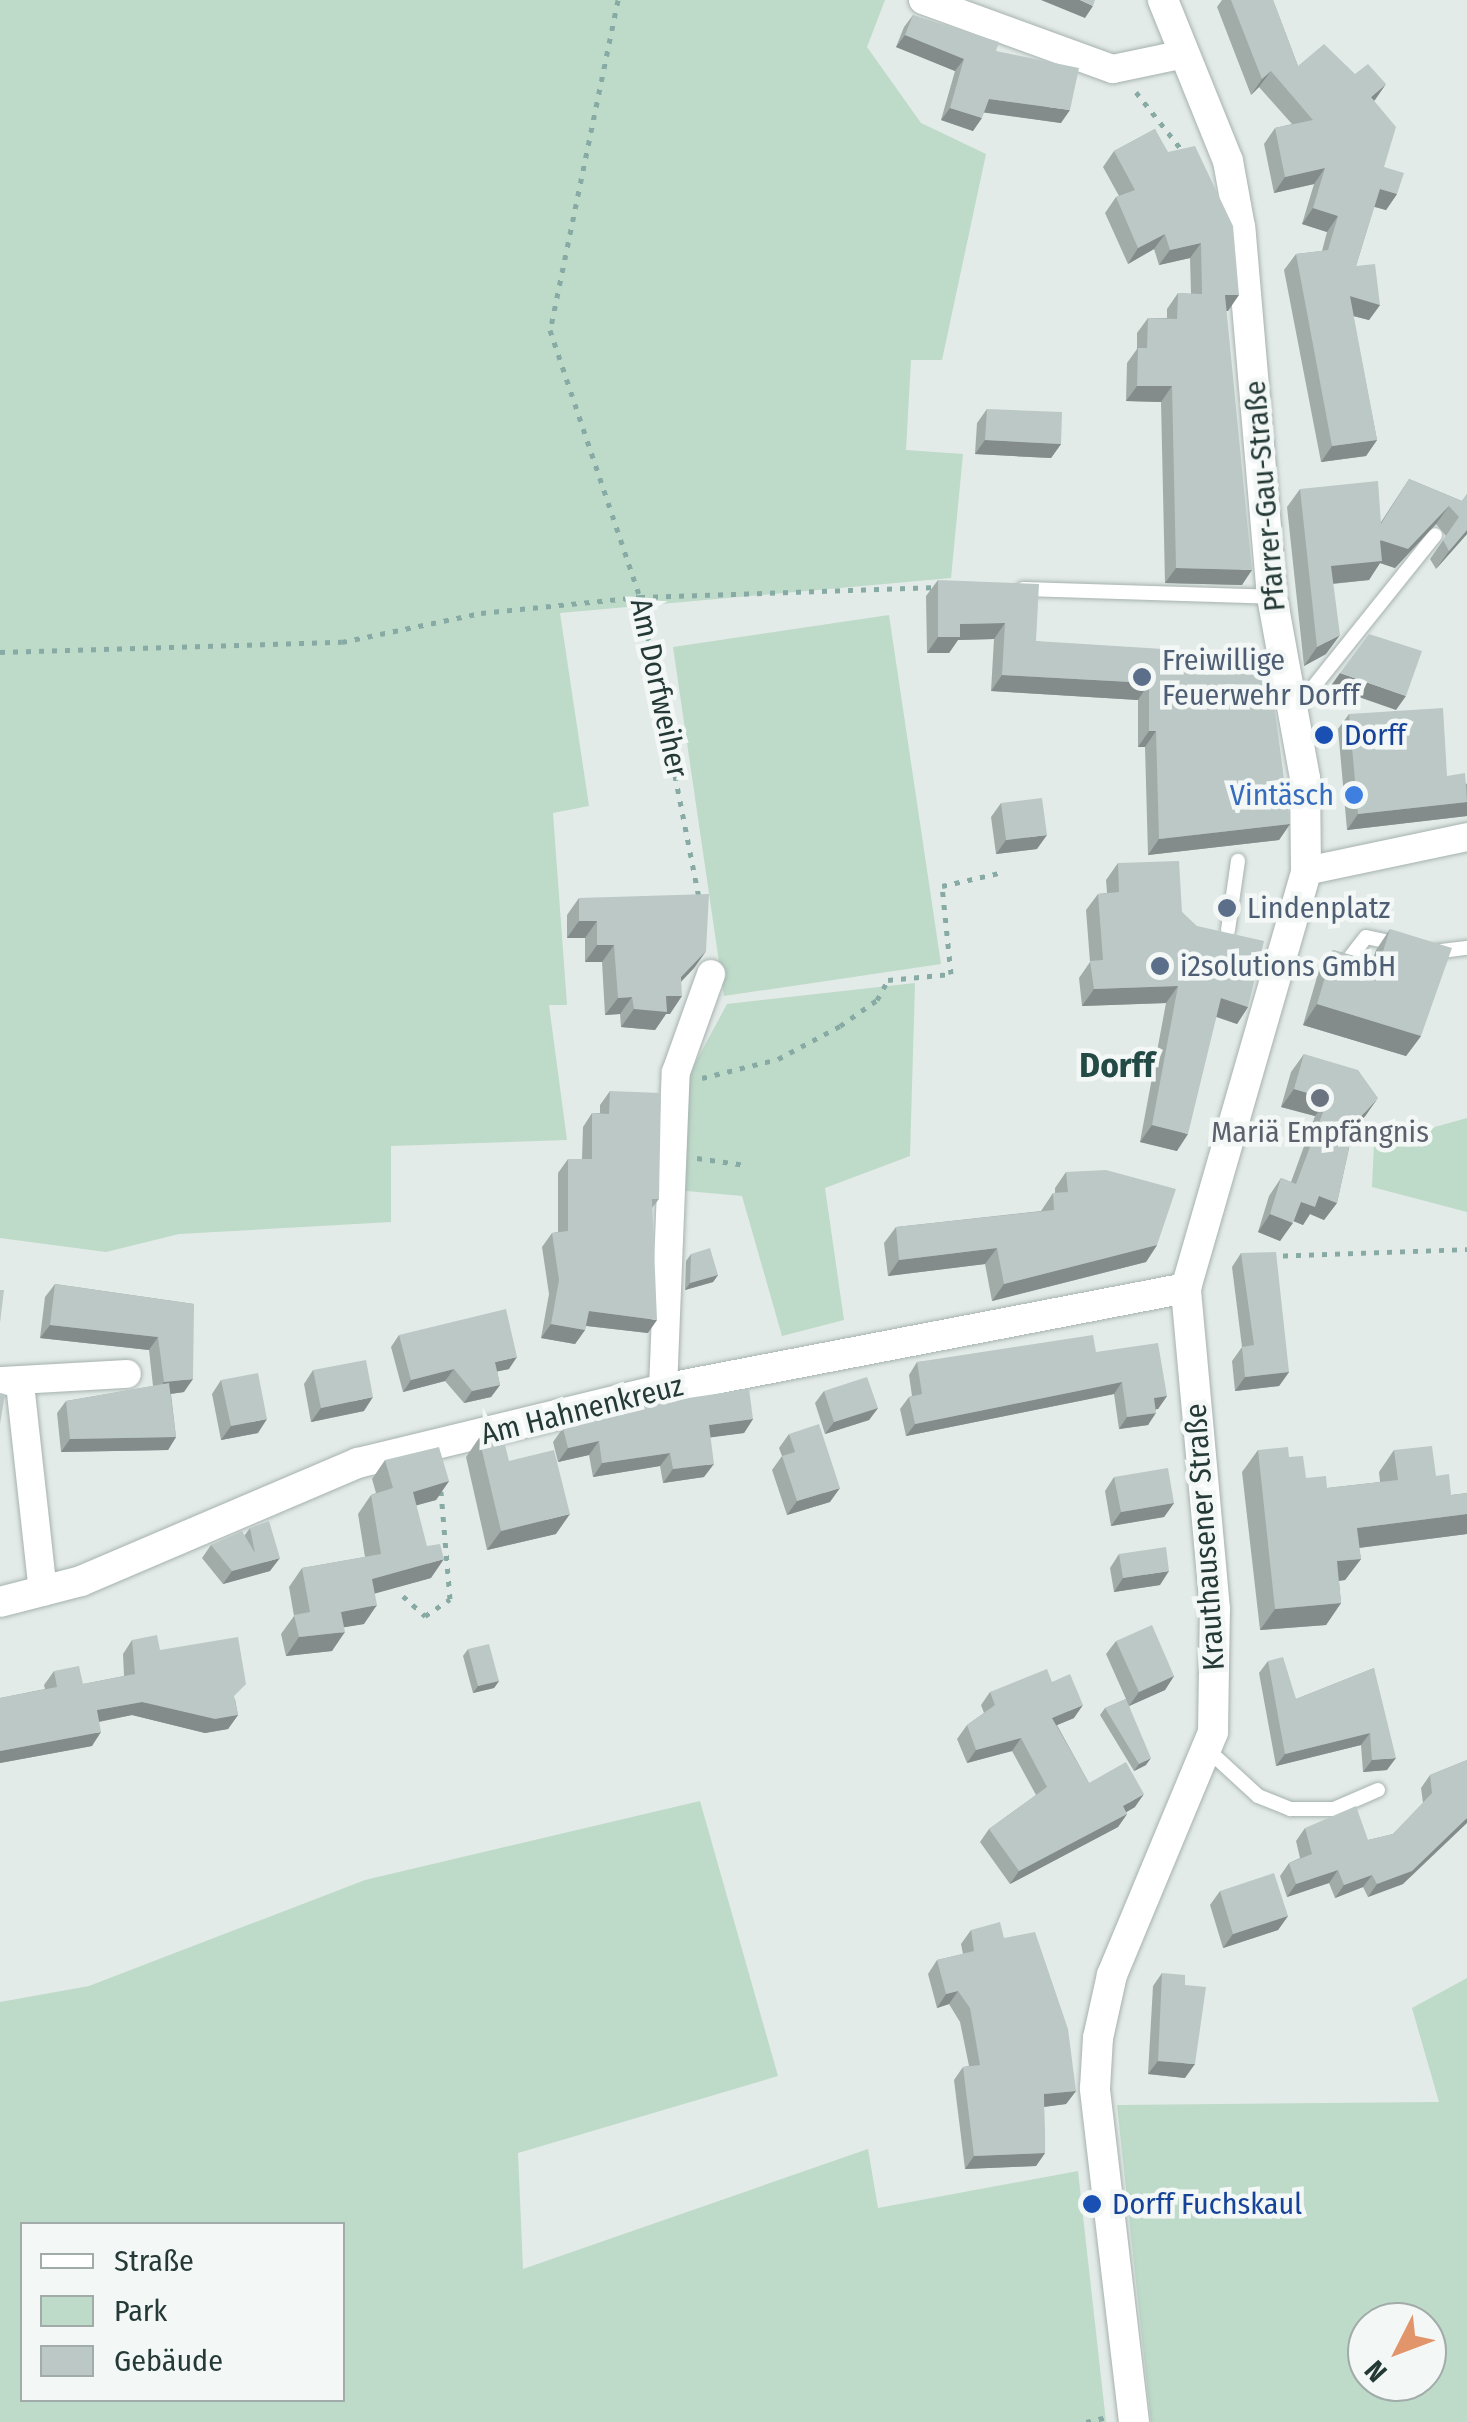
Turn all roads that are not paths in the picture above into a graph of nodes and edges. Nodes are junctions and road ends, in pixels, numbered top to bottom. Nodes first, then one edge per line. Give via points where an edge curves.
1 (923, 0) edge
2 (1164, 0) edge
3 (1184, 54) junction
4 (1435, 534) edge
5 (997, 589) edge
6 (1272, 597) junction
7 (1292, 713) junction
8 (1467, 837) edge
9 (1238, 861) dead end
10 (1306, 871) junction
11 (1228, 930) edge
12 (1467, 948) edge
13 (1348, 960) edge
14 (711, 974) dead end
15 (1186, 1288) junction
16 (126, 1374) dead end
17 (10, 1382) edge
18 (663, 1389) junction
19 (43, 1592) junction
20 (0, 1602) edge
21 (1208, 1750) junction
22 (1378, 1790) dead end
23 (1124, 2418) edge

1 - 3 street via 1113,69
2 - 3 street, Pfarrer-Gau-Straße
3 - 6 street, Pfarrer-Gau-Straße via 1228,161 1240,227
4 - 7 lane
5 - 6 lane
6 - 7 street, Pfarrer-Gau-Straße
7 - 10 street, Pfarrer-Gau-Straße
8 - 10 street
9 - 11 lane
10 - 15 street, Pfarrer-Gau-Straße
12 - 13 lane via 1439,953 1366,937
14 - 18 street via 676,1072
15 - 18 street, Am Hahnenkreuz
15 - 21 street, Krauthausener Straße via 1214,1609
16 - 17 street
17 - 19 street
18 - 19 street, Am Hahnenkreuz via 287,1486
19 - 20 street, Am Hahnenkreuz
21 - 22 lane via 1258,1796 1290,1808 1334,1809
21 - 23 street, Krauthausener Straße via 1112,1975 1098,2038

